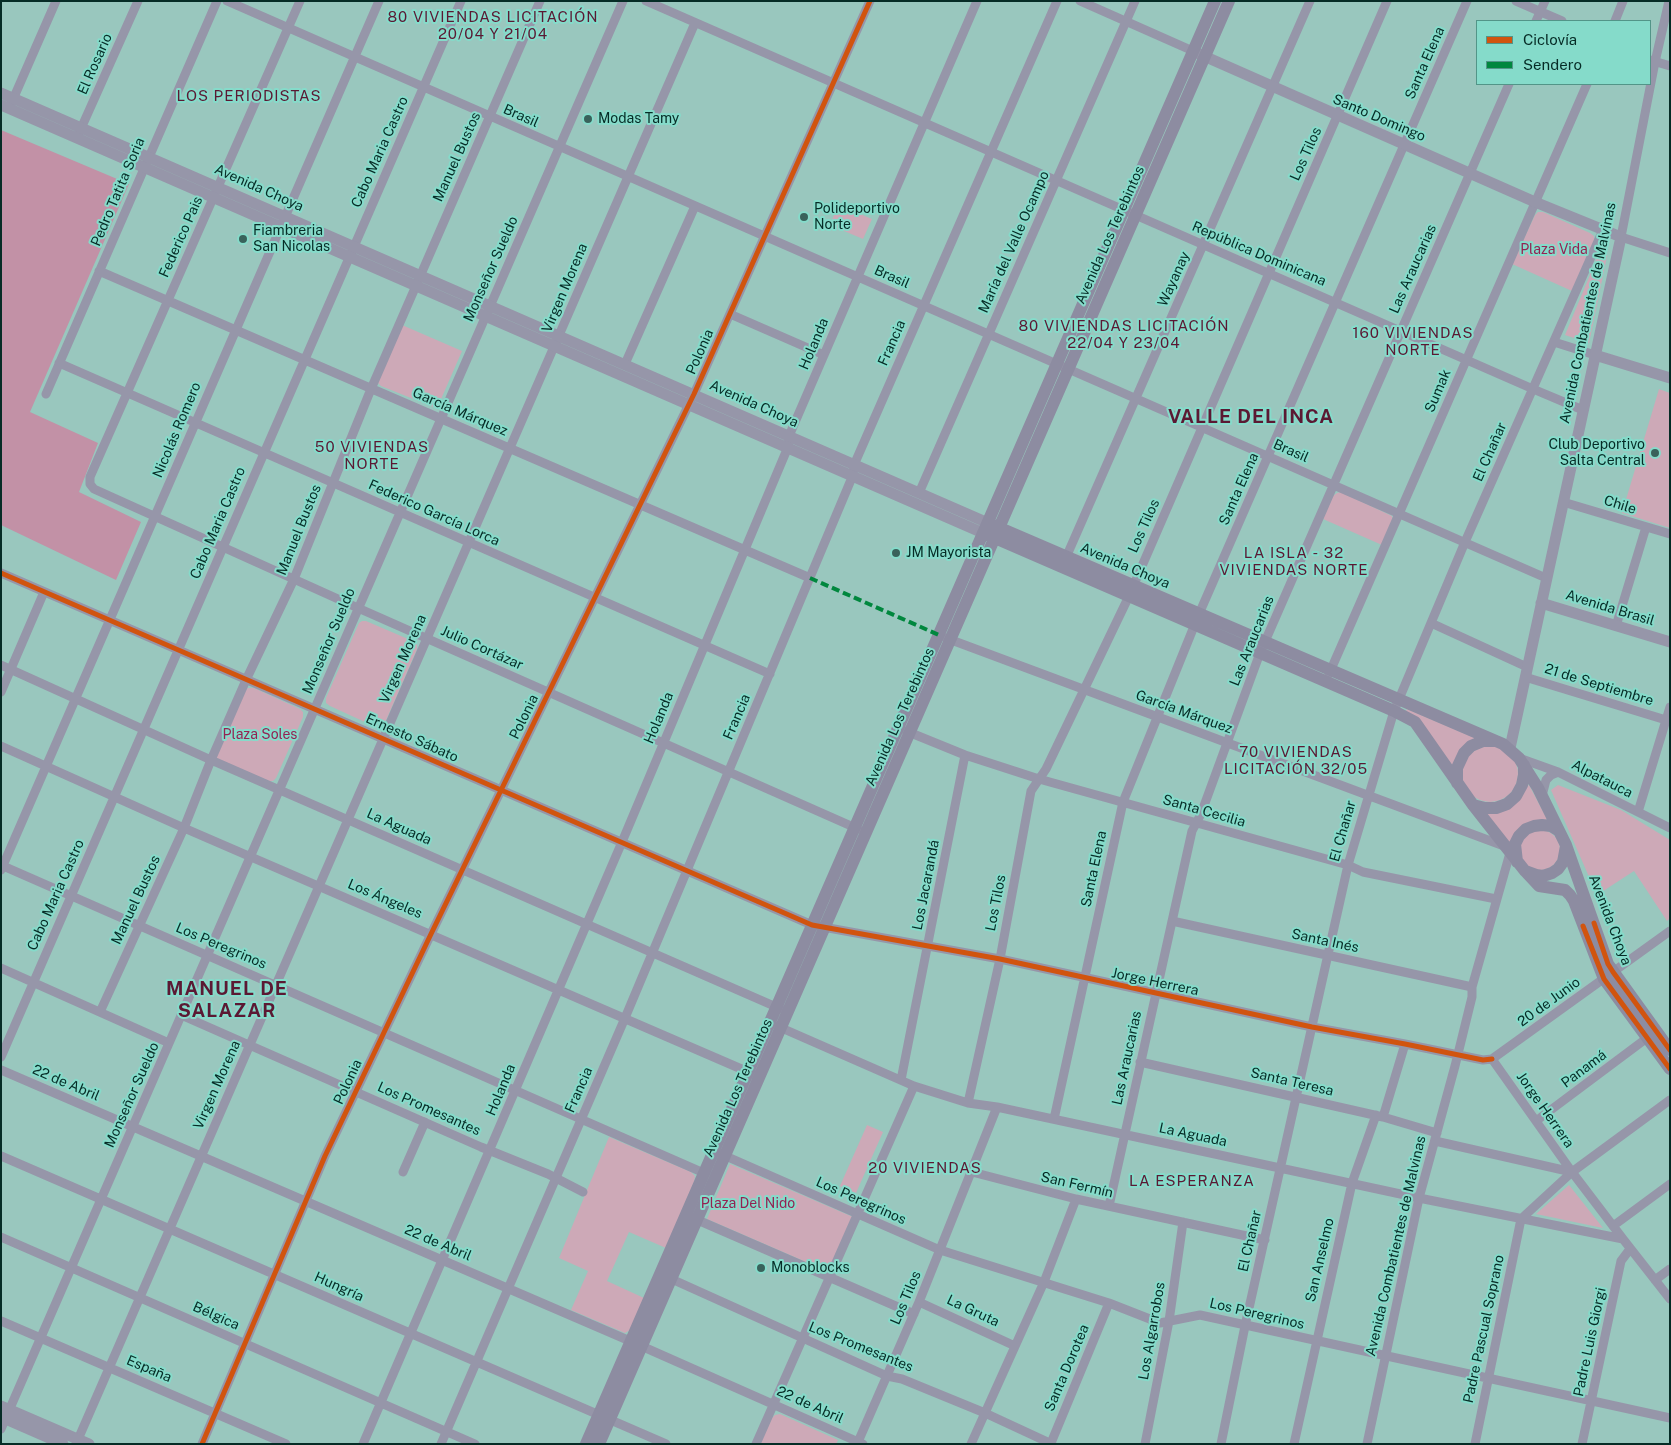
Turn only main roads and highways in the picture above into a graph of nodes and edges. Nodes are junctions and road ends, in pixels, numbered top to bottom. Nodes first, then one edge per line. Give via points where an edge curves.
1 (1215, 1) edge
2 (1228, 1) edge
3 (1199, 54) junction
4 (991, 530) junction
5 (1396, 706) junction
6 (1496, 741) junction
7 (1522, 762) junction
8 (1457, 783) junction
9 (1473, 805) junction
10 (1559, 831) junction
11 (1566, 845) junction
12 (1514, 858) junction
13 (1608, 976) junction
14 (1670, 1050) edge
15 (1670, 1069) edge
16 (719, 1154) junction
17 (691, 1217) junction
18 (604, 1417) junction
19 (586, 1444) edge
20 (599, 1444) edge

1 - 3 main road, Avenida Los Terebintos
2 - 3 main road, Avenida Los Terebintos
3 - 4 main road, Avenida Los Terebintos
4 - 5 main road, Avenida Choya
4 - 16 main road, Avenida Los Terebintos
5 - 6 main road, Avenida Choya
5 - 8 main road, Avenida Choya via 1419,726
6 - 7 main road via 1510,748
6 - 8 main road via 1483,741 1464,753 1457,768
7 - 9 main road via 1522,786 1507,804 1496,808
7 - 10 main road
8 - 9 main road
9 - 12 main road, Avenida Choya
10 - 11 main road
10 - 12 main road via 1542,825 1526,829 1515,844
11 - 12 main road via 1563,862 1558,869 1544,876 1536,875
11 - 13 main road, Avenida Choya via 1608,964
12 - 13 main road, Avenida Choya via 1539,886 1565,890 1570,895
13 - 14 main road, Avenida Choya
13 - 15 main road, Avenida Choya
16 - 17 main road, Avenida Los Terebintos
16 - 17 main road, Avenida Los Terebintos via 704,1173
17 - 18 main road, Avenida Los Terebintos
18 - 19 main road, Avenida Los Terebintos
18 - 20 main road, Avenida Los Terebintos

